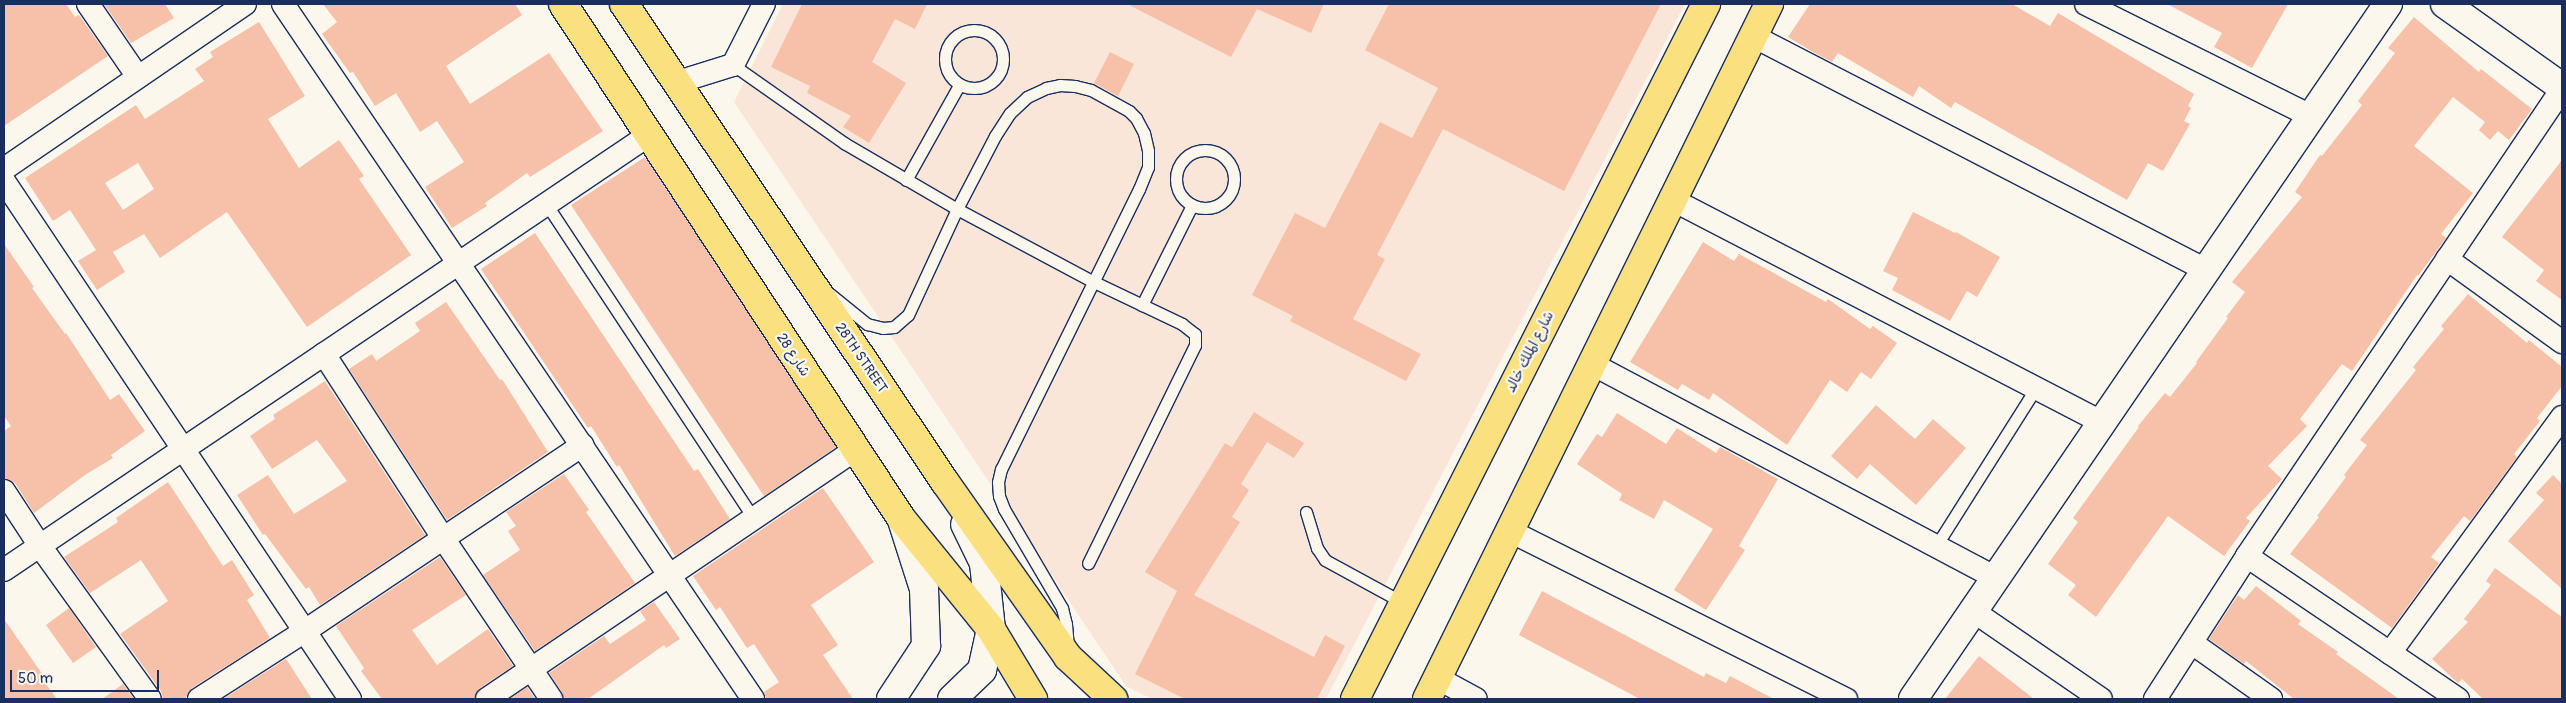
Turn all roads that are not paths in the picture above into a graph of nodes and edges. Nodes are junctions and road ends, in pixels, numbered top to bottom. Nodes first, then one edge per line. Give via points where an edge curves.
1 (88, 4) edge
2 (245, 4) edge
3 (283, 4) edge
4 (563, 4) edge
5 (624, 4) edge
6 (764, 4) edge
7 (1706, 4) edge
8 (1769, 4) edge
9 (2086, 4) edge
10 (2388, 4) edge
11 (2445, 4) edge
12 (1753, 36) junction
13 (733, 65) junction
14 (138, 77) junction
15 (678, 82) junction
16 (959, 85) junction
17 (2562, 88) edge
18 (2311, 116) junction
19 (649, 134) junction
20 (4, 169) edge
21 (906, 180) junction
22 (4, 181) edge
23 (1673, 200) junction
24 (547, 205) junction
25 (1192, 205) junction
26 (957, 209) junction
27 (2447, 259) junction
28 (458, 263) junction
29 (2206, 270) junction
30 (803, 272) junction
31 (1092, 281) junction
32 (1142, 305) junction
33 (2562, 342) edge
34 (324, 354) junction
35 (1592, 364) junction
36 (2036, 388) junction
37 (2562, 417) edge
38 (2102, 422) junction
39 (582, 445) junction
40 (184, 448) junction
41 (855, 450) junction
42 (945, 482) junction
43 (4, 491) edge
44 (1306, 512) dead end
45 (901, 518) junction
46 (754, 519) junction
47 (1510, 531) junction
48 (443, 538) junction
49 (40, 546) junction
50 (1936, 546) junction
51 (2247, 556) junction
52 (1088, 563) dead end
53 (4, 570) edge
54 (669, 576) junction
55 (1996, 578) junction
56 (1404, 602) junction
57 (1973, 611) junction
58 (991, 629) junction
59 (305, 631) junction
60 (2192, 643) junction
61 (2390, 653) junction
62 (1068, 656) junction
63 (530, 670) junction
64 (1432, 689) edge
65 (150, 699) edge
66 (199, 699) edge
67 (350, 699) edge
68 (487, 699) edge
69 (551, 699) edge
70 (753, 699) edge
71 (891, 699) edge
72 (952, 699) edge
73 (1033, 699) edge
74 (1113, 699) edge
75 (1355, 699) edge
76 (1476, 699) edge
77 (1846, 699) edge
78 (1912, 699) edge
79 (2101, 699) edge
80 (2155, 699) edge
81 (2271, 699) edge
82 (2458, 699) edge

1 - 14 street
2 - 14 street
3 - 28 street
4 - 19 main road, شارع 28
5 - 15 main road, 28TH STREET
6 - 13 street
7 - 56 main road, شارع الملك خالد
8 - 12 main road
9 - 18 street
10 - 18 street
11 - 17 street
12 - 23 main road
12 - 29 street
13 - 15 street
13 - 21 lane via 844,144
14 - 20 street
15 - 30 main road, 28TH STREET
16 - 16 lane via 985,87 998,76 1002,68 1002,50 993,36 967,30 952,39 944,64 952,80
16 - 21 lane
17 - 27 street
18 - 29 street
19 - 24 street
19 - 41 main road, شارع 28
21 - 26 lane
22 - 40 street
23 - 35 main road
23 - 36 street
24 - 28 street
24 - 46 lane
25 - 25 lane via 1211,207 1227,197 1232,189 1233,170 1222,155 1213,151 1194,152 1180,164 1176,182 1184,199
25 - 32 lane
26 - 30 lane via 908,315 894,327 867,324
26 - 31 lane
26 - 31 lane via 1010,112 1027,97 1046,88 1060,85 1091,90 1136,118 1148,151 1148,167 1139,189
27 - 33 street
27 - 51 street
28 - 34 street
28 - 39 street
29 - 38 street
30 - 42 main road, 28TH STREET
31 - 32 lane
31 - 62 lane via 1001,469 998,482 1004,509 1062,608
32 - 52 lane via 1182,324 1195,334 1195,344
34 - 40 street
34 - 48 street
35 - 47 main road
35 - 50 street
36 - 38 street
36 - 50 lane
37 - 61 street
38 - 55 street
39 - 48 street
39 - 54 street
40 - 49 street
40 - 59 street
41 - 45 main road, شارع 28
41 - 46 street
42 - 58 street via 984,563
42 - 62 main road, 28TH STREET
43 - 49 street
44 - 56 lane via 1317,548 1325,560
45 - 58 main road, شارع 28
45 - 71 street via 924,588 926,646
46 - 54 street
47 - 64 main road
47 - 77 street
48 - 59 street
48 - 63 street
49 - 53 street
49 - 65 street
50 - 55 street
51 - 60 street
51 - 61 street
54 - 63 street
54 - 70 street
55 - 57 street
56 - 75 main road, شارع الملك خالد
57 - 78 street
57 - 79 street
58 - 72 street via 982,670
58 - 73 main road, شارع 28
59 - 66 street
59 - 67 street
60 - 80 street
60 - 81 street
61 - 82 street
62 - 74 main road, 28TH STREET
63 - 68 street
63 - 69 street
64 - 76 street

